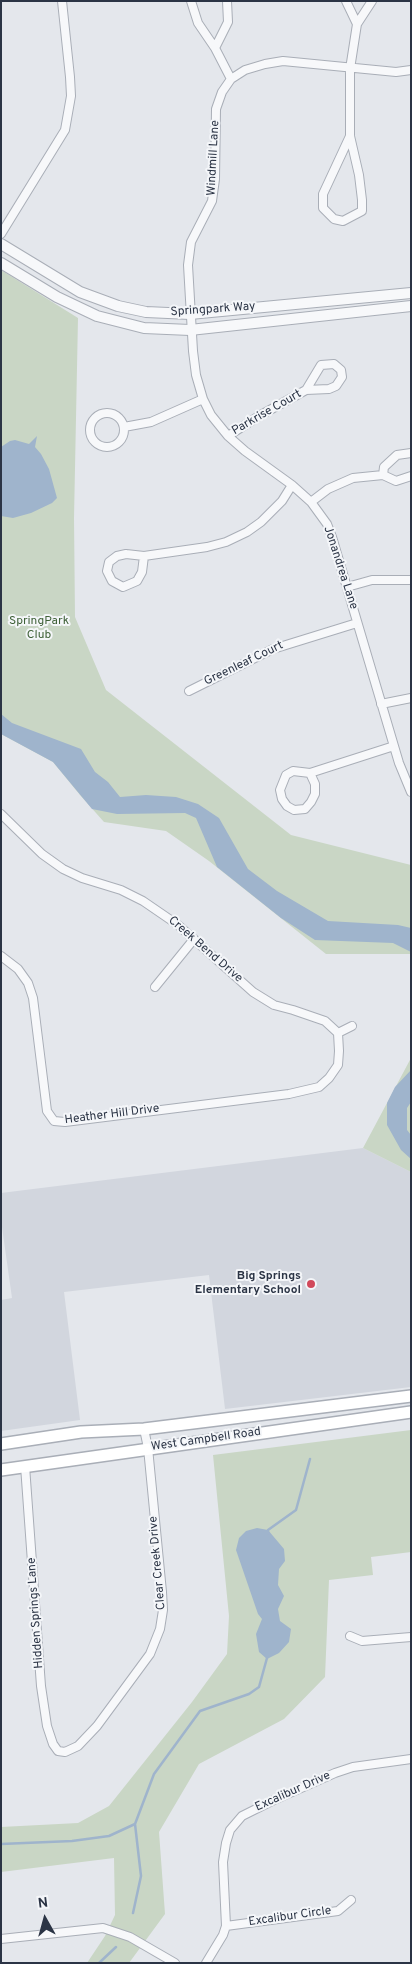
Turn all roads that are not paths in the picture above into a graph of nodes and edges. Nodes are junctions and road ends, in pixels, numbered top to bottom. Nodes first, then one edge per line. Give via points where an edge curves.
1 (62, 1) edge
2 (191, 1) edge
3 (228, 1) edge
4 (346, 1) edge
5 (372, 1) edge
6 (356, 24) junction
7 (215, 48) junction
8 (350, 69) junction
9 (411, 70) edge
10 (231, 79) junction
11 (350, 136) junction
12 (1, 234) edge
13 (1, 244) edge
14 (1, 263) edge
15 (411, 293) edge
16 (411, 306) edge
17 (190, 314) junction
18 (190, 330) junction
19 (306, 390) junction
20 (203, 399) junction
21 (124, 426) junction
22 (228, 436) junction
23 (411, 453) edge
24 (383, 475) junction
25 (411, 476) edge
26 (292, 485) junction
27 (311, 502) junction
28 (144, 556) junction
29 (411, 580) edge
30 (347, 587) junction
31 (357, 622) junction
32 (189, 692) dead end
33 (411, 698) edge
34 (381, 704) junction
35 (394, 746) junction
36 (310, 773) junction
37 (411, 792) edge
38 (1, 814) edge
39 (194, 938) junction
40 (1, 956) edge
41 (154, 987) dead end
42 (352, 1026) dead end
43 (338, 1033) junction
44 (411, 1396) edge
45 (411, 1412) edge
46 (272, 1413) junction
47 (144, 1429) junction
48 (274, 1430) junction
49 (1, 1444) edge
50 (148, 1448) junction
51 (25, 1466) junction
52 (1, 1470) edge
53 (350, 1636) dead end
54 (411, 1636) edge
55 (65, 1752) joint
56 (411, 1759) edge
57 (351, 1900) dead end
58 (226, 1926) junction
59 (1, 1939) edge
60 (175, 1963) edge
61 (206, 1963) edge

1 - 12 street via 71,96 65,130
2 - 7 street via 198,23
3 - 7 street via 228,22
4 - 6 street
5 - 6 street
6 - 8 street
7 - 10 street
8 - 9 street
8 - 10 street via 283,61 245,70
8 - 11 street
10 - 17 street, Windmill Lane via 216,109 212,200 191,242 188,265
11 - 11 street via 323,194 323,208 334,219 342,221 362,211 359,175
13 - 17 street, Springpark Way via 97,300 146,312
14 - 18 street, Springpark Way via 57,297 97,316 144,328
15 - 17 street, Springpark Way
16 - 18 street, Springpark Way
17 - 18 street, Windmill Lane
18 - 20 street, Jonandrea Lane via 196,376
19 - 19 street, Parkrise Court via 321,366 334,364 341,370 342,377 336,386
19 - 22 street, Parkrise Court
20 - 21 street via 157,419
20 - 22 street, Jonandrea Lane
21 - 21 street via 124,435 113,447 96,445 89,430 91,422 105,413 114,414
22 - 26 street, Jonandrea Lane
23 - 24 street via 397,455 384,467
24 - 25 street via 396,480
24 - 27 street via 353,478
26 - 27 street, Jonandrea Lane
26 - 28 street via 282,501 247,532 207,547
27 - 30 street, Jonandrea Lane via 332,538
28 - 28 street via 117,556 109,562 107,571 112,580 123,587 137,581
29 - 30 street via 372,580
30 - 31 street, Jonandrea Lane
31 - 32 street, Greenleaf Court via 273,649
31 - 34 street, Jonandrea Lane
33 - 34 street
34 - 35 street, Jonandrea Lane
35 - 36 street
35 - 37 street, Jonandrea Lane
36 - 36 street via 293,771 286,775 280,790 282,799 294,810 305,809 311,802 315,784
38 - 39 street, Creek Bend Drive via 42,854 63,869 143,901
39 - 41 street
39 - 43 street, Creek Bend Drive via 253,992 274,1005 325,1021
40 - 43 street, Heather Hill Drive via 18,969 34,998 47,1111 54,1121 289,1094 319,1087 338,1065
42 - 43 street
44 - 46 main road, West Campbell Road
45 - 48 main road, West Campbell Road
46 - 47 main road, West Campbell Road
46 - 48 main road
47 - 49 main road, West Campbell Road via 81,1432
47 - 50 street, Clear Creek Drive
48 - 50 main road, West Campbell Road
50 - 51 main road, West Campbell Road
50 - 55 street, Clear Creek Drive via 162,1592 160,1629 150,1654 97,1726 78,1746
51 - 52 main road, West Campbell Road
51 - 55 street, Hidden Springs Lane via 41,1686 53,1744 58,1751
53 - 54 street via 362,1641
56 - 58 street, Excalibur Drive via 335,1773 242,1816 230,1830 223,1862
57 - 58 street, Excalibur Circle via 338,1911
58 - 61 street, Excalibur Drive
59 - 60 street via 103,1928 130,1937

